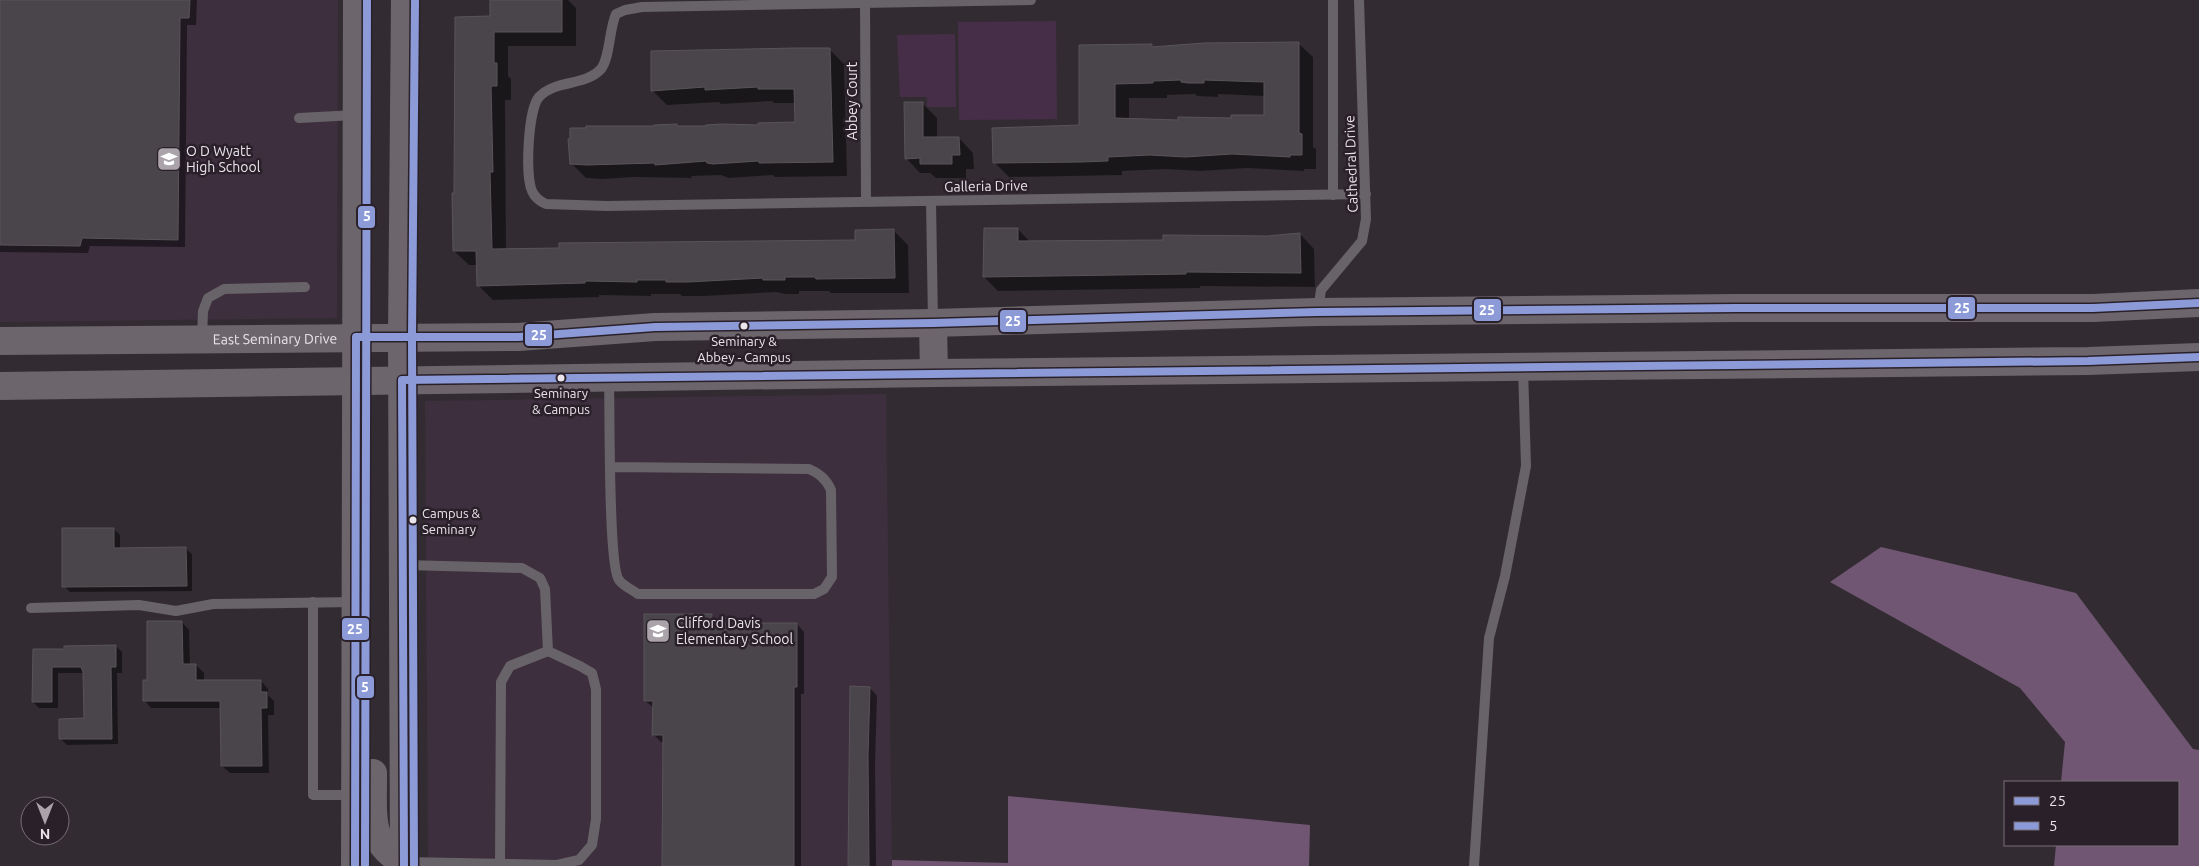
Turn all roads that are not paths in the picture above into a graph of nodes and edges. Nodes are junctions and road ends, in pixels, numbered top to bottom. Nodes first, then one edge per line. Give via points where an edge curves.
1 (357, 0) edge
2 (405, 0) edge
3 (1031, 0) edge
4 (1333, 0) edge
5 (1359, 0) edge
6 (865, 1) edge
7 (356, 116) junction
8 (299, 118) dead end
9 (1366, 194) junction
10 (1333, 195) junction
11 (931, 200) junction
12 (866, 201) junction
13 (305, 286) dead end
14 (2199, 302) edge
15 (1317, 312) junction
16 (933, 323) junction
17 (402, 337) junction
18 (356, 338) junction
19 (202, 339) junction
20 (0, 341) edge
21 (2199, 357) edge
22 (1523, 367) junction
23 (934, 373) junction
24 (609, 378) junction
25 (402, 380) junction
26 (356, 381) junction
27 (0, 386) edge
28 (611, 467) junction
29 (402, 565) junction
30 (313, 602) junction
31 (355, 602) junction
32 (31, 608) dead end
33 (548, 651) junction
34 (355, 681) junction
35 (355, 796) junction
36 (404, 864) edge
37 (500, 864) junction
38 (355, 866) edge
39 (1474, 866) edge

1 - 7 main road
2 - 17 main road
3 - 6 lane
4 - 10 lane
5 - 9 lane, Cathedral Drive
6 - 12 lane, Abbey Court
6 - 12 lane, Galleria Drive via 642,7 616,14 601,68 587,79 557,86 538,98 533,107 528,158 531,190 538,200 546,204 607,206
7 - 8 lane
7 - 18 main road
9 - 10 lane, Galleria Drive
9 - 15 lane, Cathedral Drive via 1362,242 1321,290
10 - 11 lane, Galleria Drive
11 - 12 lane, Galleria Drive
11 - 16 lane
13 - 19 lane via 224,290 208,298 203,310
14 - 15 main road, East Seminary Drive via 2093,308
15 - 16 main road, East Seminary Drive
16 - 17 main road, East Seminary Drive via 655,327 518,337
16 - 23 main road
17 - 18 main road, East Seminary Drive
17 - 25 main road
18 - 19 main road, East Seminary Drive
18 - 26 main road
19 - 20 main road, East Seminary Drive
21 - 22 main road
22 - 23 main road
22 - 39 lane via 1526,466 1505,576 1489,638
23 - 24 main road
24 - 25 main road
24 - 28 lane
25 - 26 main road
25 - 29 main road
26 - 27 main road
26 - 31 main road
28 - 28 lane via 614,564 619,580 638,594 814,594 824,590 832,577 831,490 820,474 809,469
29 - 33 lane via 522,568 540,578 546,590
29 - 36 main road
30 - 31 lane
30 - 32 lane via 212,604 176,611 139,605
30 - 35 lane via 313,795
31 - 34 main road
33 - 37 lane via 510,666 501,682
33 - 37 lane via 592,673 596,689 596,819 592,845 579,860 557,866
34 - 35 main road
34 - 36 main road via 372,710 374,829 385,849
35 - 38 main road
36 - 37 lane

